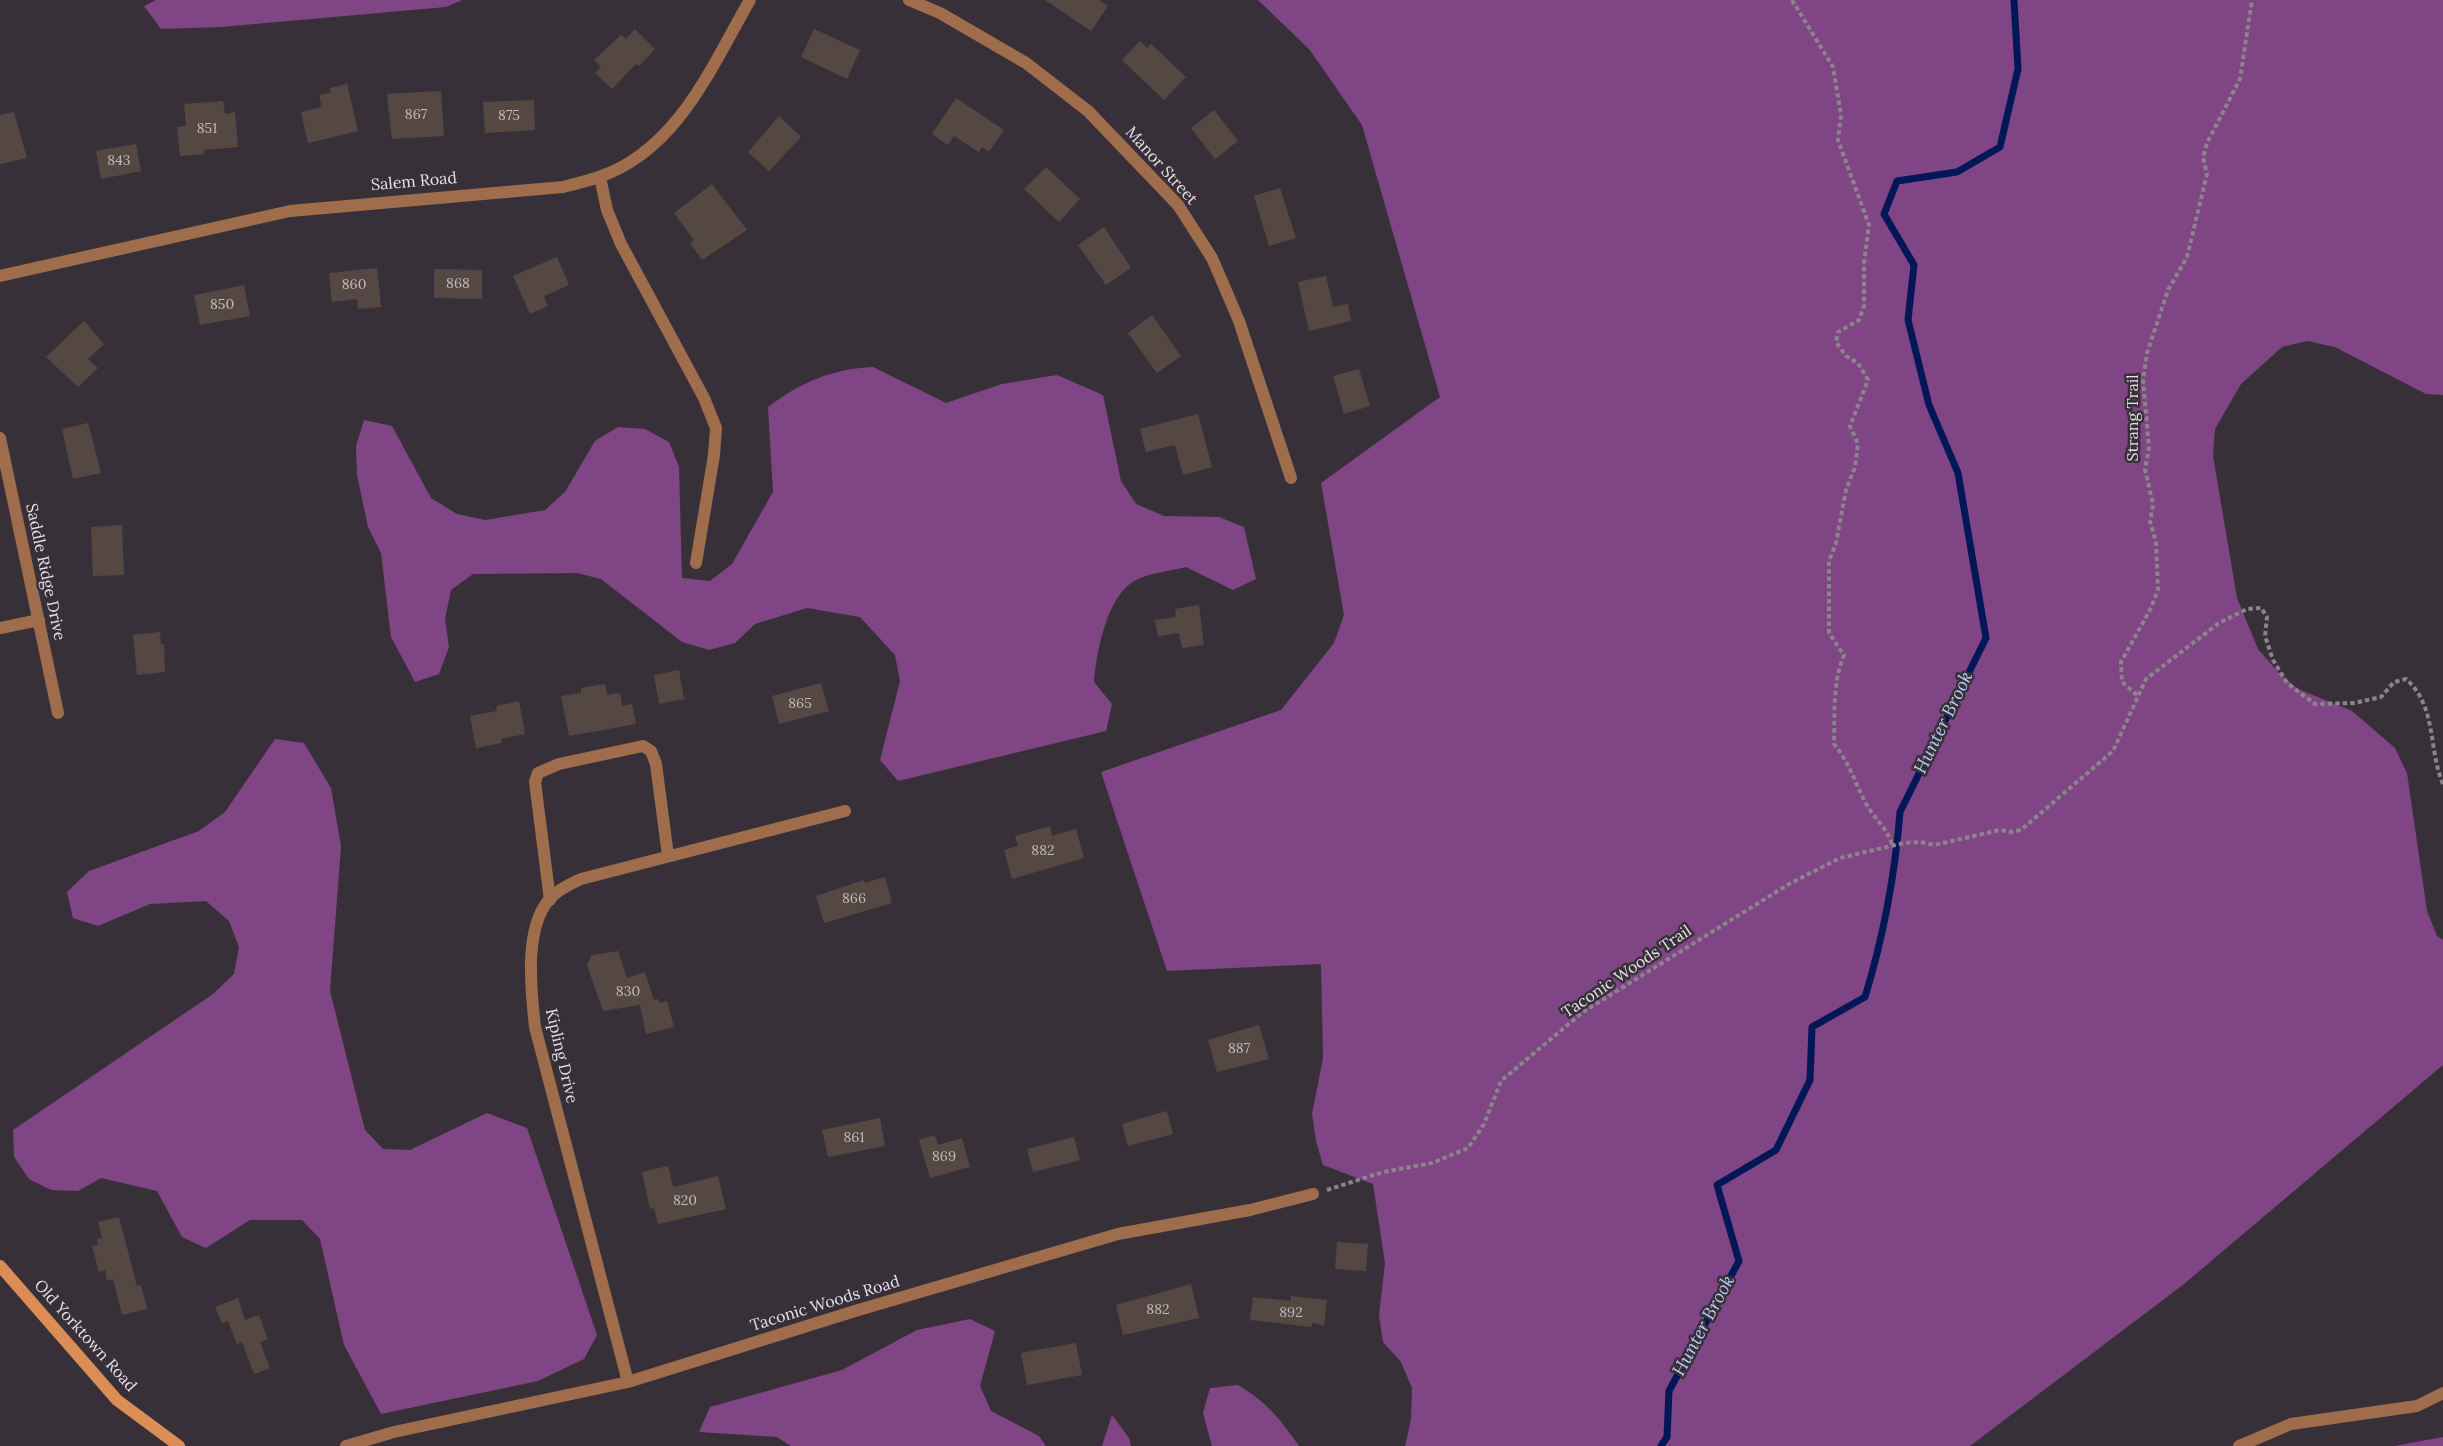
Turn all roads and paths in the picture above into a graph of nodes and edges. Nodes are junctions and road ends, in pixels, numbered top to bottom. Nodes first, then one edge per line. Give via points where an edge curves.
1 (750, 0) edge
2 (909, 0) edge
3 (1792, 0) edge
4 (2252, 0) edge
5 (600, 177) junction
6 (0, 276) edge
7 (0, 438) edge
8 (1292, 478) dead end
9 (696, 563) dead end
10 (39, 620) junction
11 (0, 628) edge
12 (2137, 695) junction
13 (58, 713) dead end
14 (2443, 784) edge
15 (845, 811) dead end
16 (1892, 845) junction
17 (668, 856) junction
18 (550, 900) junction
19 (1313, 1194) joint
20 (0, 1266) edge
21 (628, 1382) junction
22 (2443, 1393) edge
23 (179, 1446) edge
24 (346, 1446) edge
25 (2239, 1446) edge

1 - 5 street, Salem Road via 682,117 657,142
2 - 8 street, Manor Street via 1026,63 1088,111 1178,205 1212,258 1234,310
3 - 16 path via 1833,67 1841,115 1838,140 1869,225 1864,306 1859,320 1838,332 1836,342 1846,356 1858,363 1868,380 1850,426 1858,444 1855,467 1829,561 1829,633 1844,655 1834,688 1834,744 1846,758 1870,810 1890,835
4 - 12 path, Strang Trail via 2240,80 2207,143 2203,158 2207,174 2187,257 2168,290 2143,380 2148,448 2145,469 2153,504 2150,522 2156,542 2158,590 2121,662 2122,682
5 - 6 street, Salem Road via 563,187 290,211
5 - 9 street via 607,210 621,243 704,398 716,428
7 - 10 street, Saddle Ridge Drive
10 - 11 street
10 - 13 street, Saddle Ridge Drive
12 - 14 path, Taconic Woods Trail via 2146,679 2219,623 2247,609 2261,608 2267,617 2265,636 2273,660 2287,683 2315,704 2354,703 2380,697 2394,682 2406,679 2417,688 2427,710 2436,769
12 - 16 path, Taconic Woods Trail via 2113,751 2021,830 2000,830 1934,845
15 - 17 street, Kipling Drive
16 - 19 path, Taconic Woods Trail via 1840,858 1789,884 1583,1012 1501,1081 1484,1124 1468,1148 1432,1162 1383,1172
17 - 18 street, Kipling Drive via 581,879
17 - 18 street via 651,751 643,746 559,764 538,773 535,782
18 - 21 street, Kipling Drive via 534,938 534,1027
19 - 21 street, Taconic Woods Road via 1250,1210 1118,1234
20 - 23 main road, Old Yorktown Road via 117,1400
21 - 24 street, Taconic Woods Road via 394,1432
22 - 25 street via 2417,1406 2290,1424

